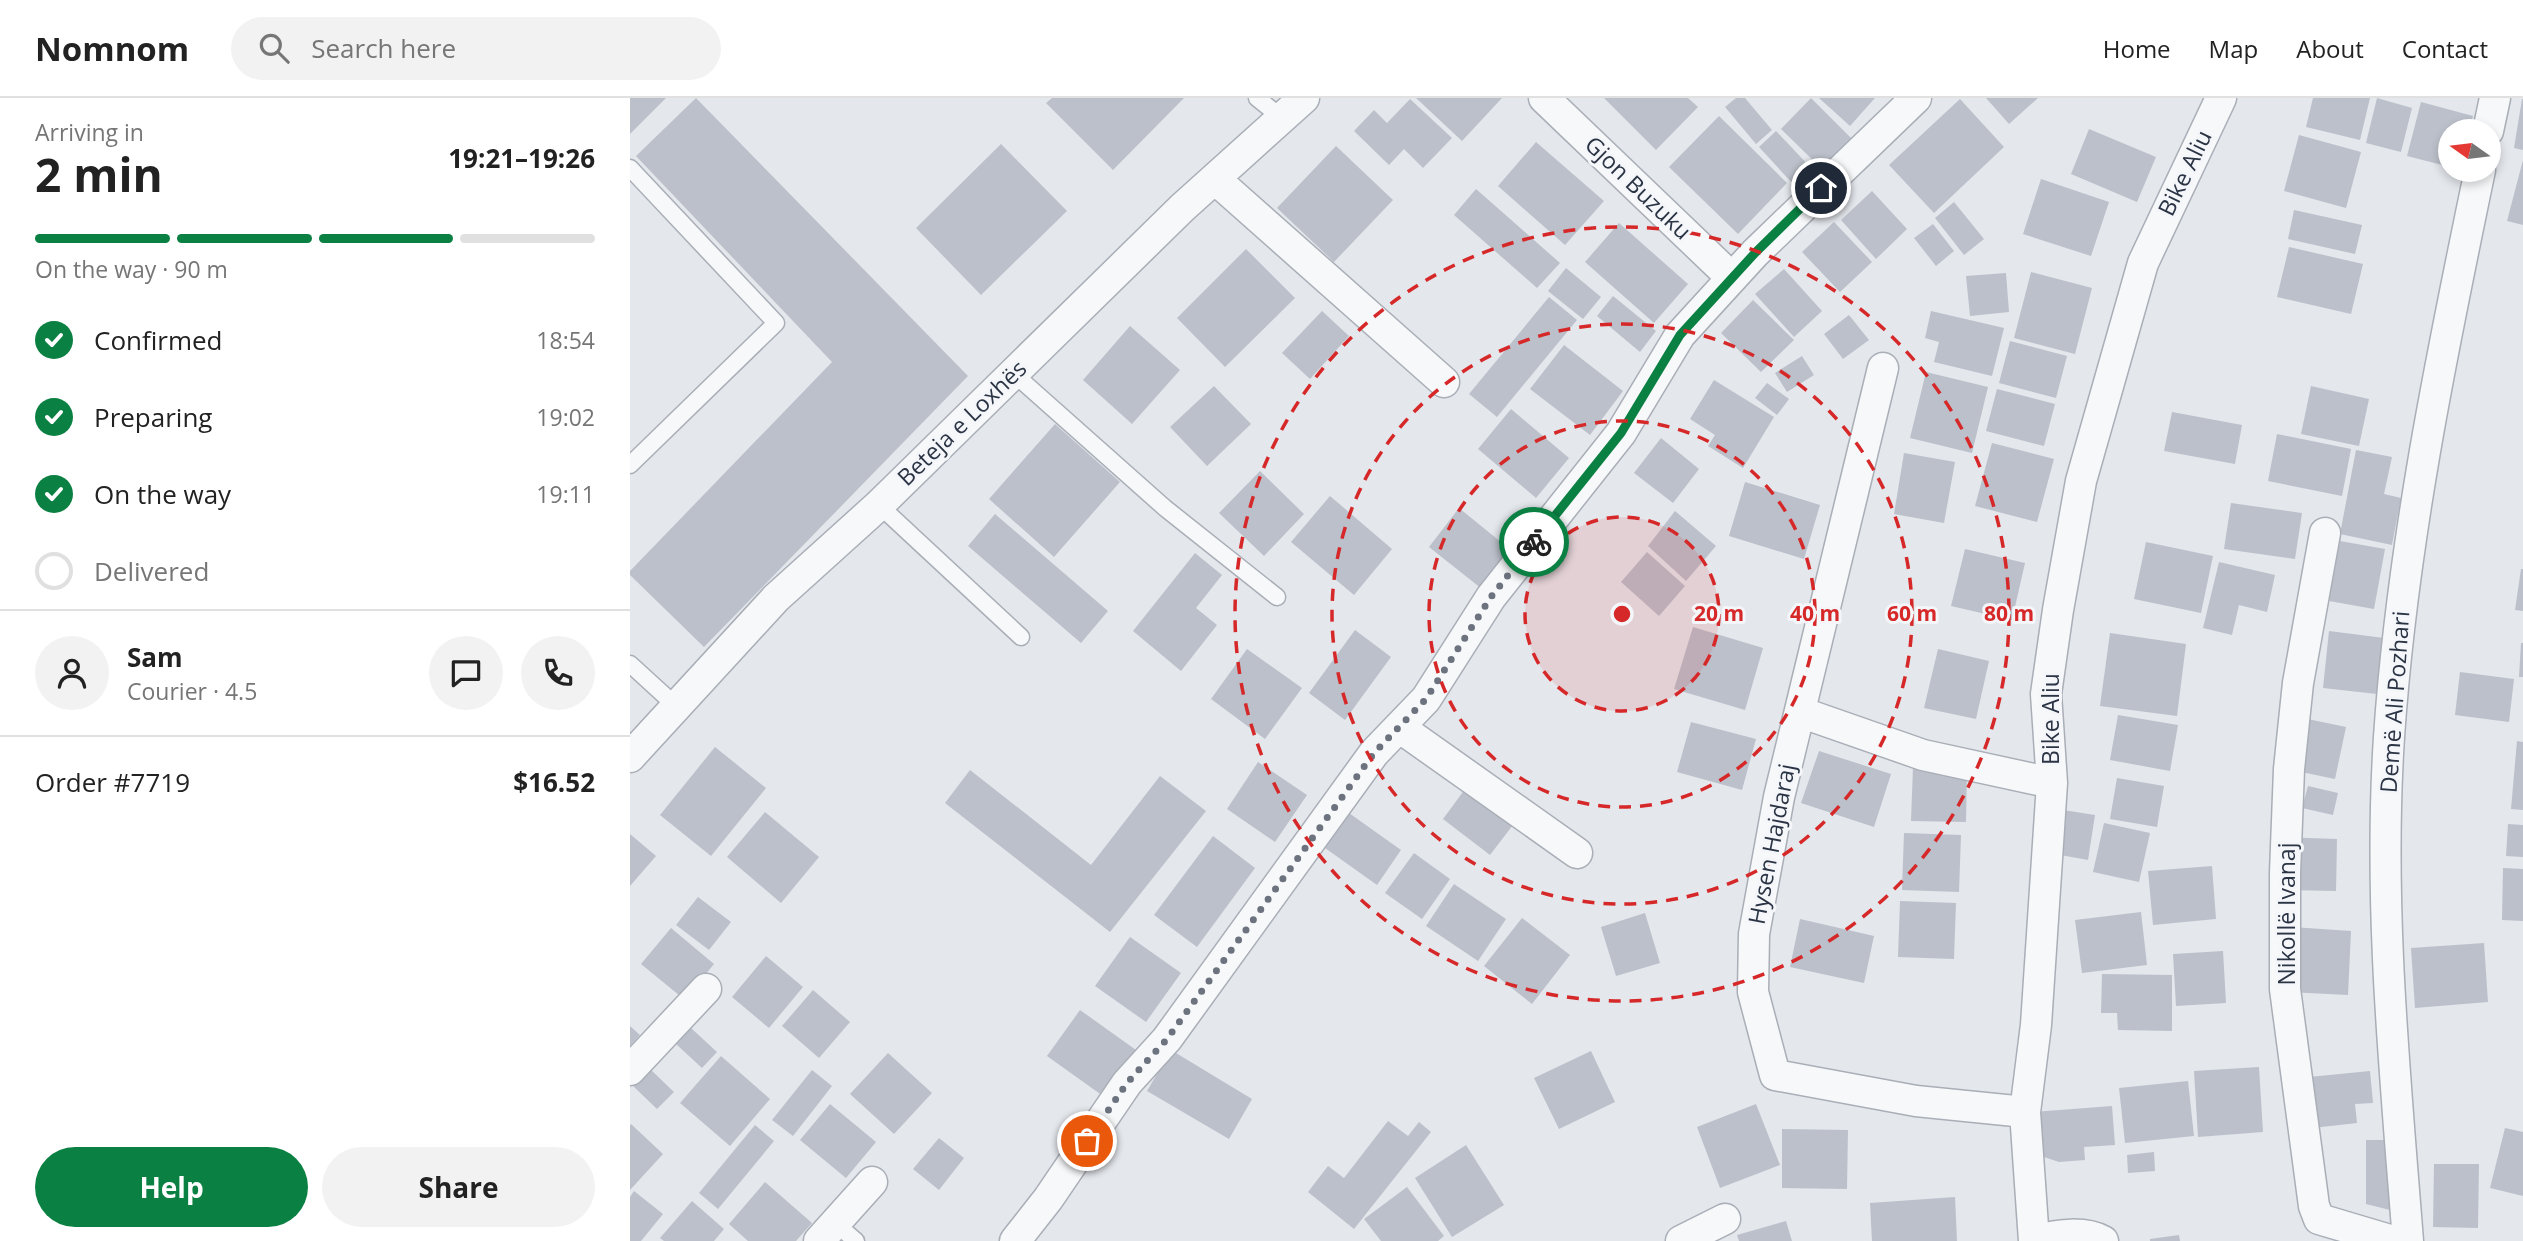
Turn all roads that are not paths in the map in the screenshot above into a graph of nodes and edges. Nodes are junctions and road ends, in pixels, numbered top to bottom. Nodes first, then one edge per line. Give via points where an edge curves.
1 (1257, 98) edge
2 (1544, 98) edge
3 (1916, 98) edge
4 (2221, 98) edge
5 (2495, 98) edge
6 (1293, 108) edge
7 (2491, 119) edge
8 (630, 168) edge
9 (1214, 179) junction
10 (2477, 182) edge
11 (1732, 278) junction
12 (1883, 368) dead end
13 (1013, 373) junction
14 (1444, 383) dead end
15 (630, 465) edge
16 (879, 505) junction
17 (2325, 533) dead end
18 (1277, 597) dead end
19 (1021, 637) dead end
20 (630, 664) edge
21 (676, 706) junction
22 (1800, 712) junction
23 (1399, 727) junction
24 (630, 757) edge
25 (2052, 783) junction
26 (1577, 853) dead end
27 (706, 989) dead end
28 (630, 1070) edge
29 (2025, 1112) junction
30 (872, 1181) dead end
31 (1725, 1219) dead end
32 (837, 1235) edge
33 (1015, 1241) edge
34 (1681, 1241) edge
35 (2036, 1241) edge
36 (2103, 1241) edge
37 (2393, 1241) edge
38 (2408, 1241) edge

1 - 6 lane
2 - 11 street, Gjon Buzuku
3 - 11 street
4 - 25 street, Bike Aliu via 2143,263 2081,481 2046,694
5 - 7 street
6 - 9 street, Beteja e Loxhës
8 - 15 lane via 776,323
9 - 13 street, Beteja e Loxhës
9 - 14 street
10 - 38 street, Demë Ali Pozhari via 2422,477 2402,603 2389,738 2386,899
11 - 23 street via 1680,335 1621,433 1491,597 1426,699
12 - 22 street, Hysen Hajdaraj
13 - 16 street, Beteja e Loxhës
13 - 18 lane via 1165,508
16 - 19 lane
16 - 21 street, Beteja e Loxhës via 776,598
17 - 37 street, Nikollë Ivanaj via 2298,683 2289,769 2285,989 2319,1219
20 - 21 lane
21 - 24 street, Beteja e Loxhës
22 - 25 street via 1923,755
22 - 29 street, Hysen Hajdaraj via 1779,797 1755,934 1753,992 1775,1075 1916,1101
23 - 26 street
23 - 33 street via 1374,753 1167,1039 1127,1083
25 - 29 street, Bike Aliu via 2036,1025
27 - 28 street
29 - 35 street, Bike Aliu
30 - 32 street
31 - 34 street
35 - 36 street, Bike Aliu via 2091,1235

